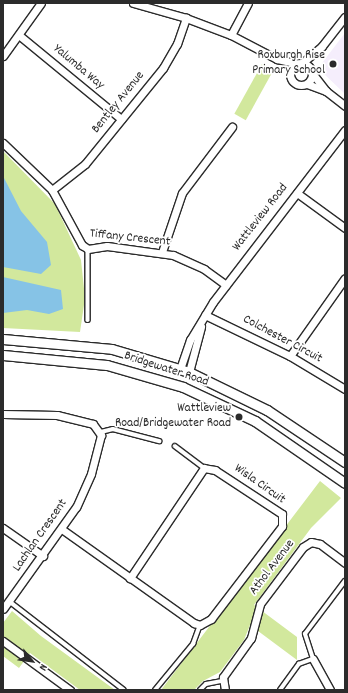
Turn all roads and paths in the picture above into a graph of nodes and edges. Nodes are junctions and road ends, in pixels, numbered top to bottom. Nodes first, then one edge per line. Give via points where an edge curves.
1 (41, 3) edge
2 (133, 3) edge
3 (248, 3) edge
4 (345, 17) edge
5 (186, 18) junction
6 (231, 35) junction
7 (20, 36) junction
8 (322, 46) junction
9 (3, 56) edge
10 (277, 59) junction
11 (300, 63) junction
12 (312, 72) junction
13 (290, 73) junction
14 (307, 84) junction
15 (326, 91) junction
16 (345, 106) edge
17 (121, 119) junction
18 (232, 127) dead end
19 (345, 130) edge
20 (3, 143) edge
21 (52, 190) junction
22 (297, 193) junction
23 (345, 228) edge
24 (88, 248) junction
25 (162, 252) junction
26 (345, 278) edge
27 (226, 284) junction
28 (205, 315) junction
29 (88, 320) dead end
30 (201, 325) junction
31 (3, 339) edge
32 (3, 355) edge
33 (290, 356) junction
34 (180, 369) junction
35 (189, 372) junction
36 (174, 384) junction
37 (184, 387) junction
38 (345, 389) edge
39 (3, 414) edge
40 (101, 432) junction
41 (159, 441) dead end
42 (175, 446) dead end
43 (344, 461) edge
44 (204, 468) junction
45 (345, 483) edge
46 (3, 528) edge
47 (63, 530) junction
48 (43, 556) junction
49 (345, 563) edge
50 (130, 578) junction
51 (345, 581) edge
52 (9, 601) junction
53 (3, 609) edge
54 (200, 625) junction
55 (3, 641) edge
56 (313, 659) junction
57 (222, 681) junction
58 (70, 690) edge
59 (124, 690) edge
60 (155, 690) edge
61 (200, 690) edge
62 (225, 690) edge
63 (280, 690) edge
64 (330, 690) edge

1 - 7 street
2 - 5 street
3 - 6 street
4 - 8 street
5 - 6 street
5 - 17 street, Bentley Avenue via 171,56
6 - 10 street
7 - 9 street
7 - 17 street, Yalumba Way
8 - 11 street
8 - 12 street
10 - 11 street
10 - 13 street
11 - 12 street
11 - 13 street
12 - 14 street
12 - 15 street
13 - 14 street via 294,83
14 - 15 street
15 - 16 street
17 - 21 street, Bentley Avenue via 85,164
18 - 25 street via 182,193
19 - 22 street, Wattleview Road
20 - 21 street, Tiffany Crescent
21 - 24 street, Tiffany Crescent via 82,245
22 - 23 street
22 - 27 street, Wattleview Road
24 - 25 street, Tiffany Crescent via 107,246
24 - 29 lane
25 - 27 street, Tiffany Crescent via 197,265
26 - 33 street
27 - 28 street, Wattleview Road
28 - 30 street, Wattleview Road
28 - 33 street, Colchester Circuit
30 - 34 street, Wattleview Road via 190,340
30 - 35 street, Wattleview Road
31 - 34 street, Bridgewater Road via 112,349
32 - 36 street, Bridgewater Road via 107,365
33 - 38 street, Colchester Circuit
34 - 35 street, Bridgewater Road
34 - 36 street, Wattleview Road
35 - 37 street, Wattleview Road
35 - 43 street, Bridgewater Road via 267,410
36 - 37 street, Bridgewater Road
37 - 45 street, Bridgewater Road via 255,421
39 - 40 street via 45,412 92,424
40 - 41 lane via 113,429
40 - 47 street, Lachlan Crescent via 88,484
42 - 44 lane
44 - 50 street
44 - 54 street, Wisla Circuit via 215,470 277,509 283,520 211,619
46 - 48 street
47 - 48 street, Lachlan Crescent
47 - 50 street
48 - 52 street, Lachlan Crescent
49 - 57 street, Athol Avenue via 320,544 310,542 303,547 260,604 251,638
50 - 54 street
51 - 56 lane via 305,634
52 - 53 street, Lachlan Crescent
52 - 59 lane
54 - 60 lane via 192,644
55 - 58 street
56 - 63 lane via 300,664
56 - 64 street
57 - 61 lane via 206,684
57 - 62 street

